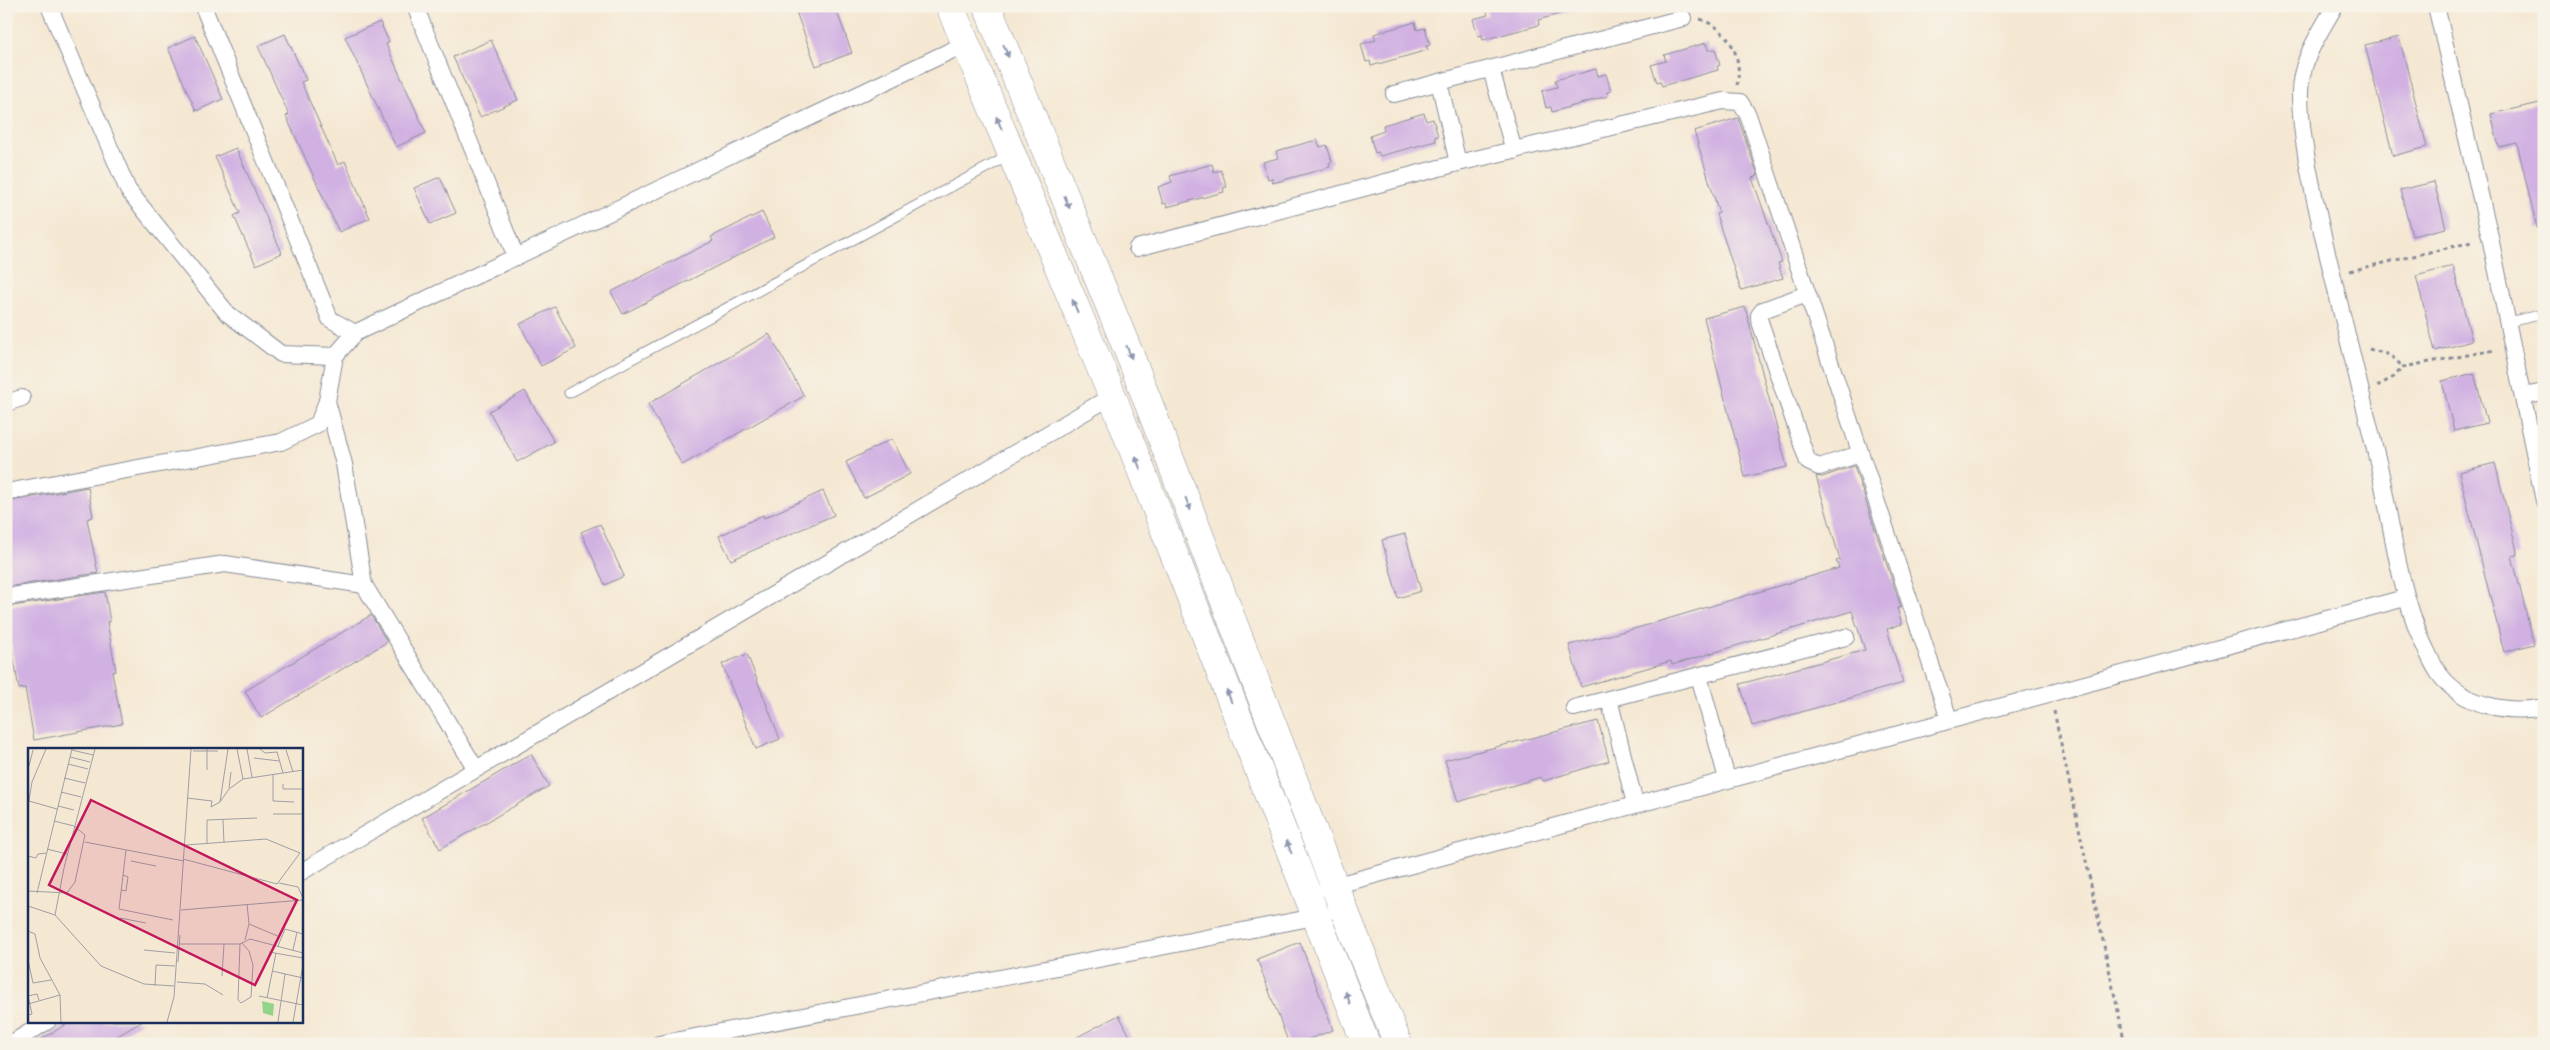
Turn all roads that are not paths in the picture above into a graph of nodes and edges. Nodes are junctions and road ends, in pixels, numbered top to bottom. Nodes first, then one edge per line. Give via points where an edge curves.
1 (49, 6) edge
2 (203, 6) edge
3 (415, 6) edge
4 (950, 6) edge
5 (987, 6) edge
6 (2335, 6) edge
7 (2436, 6) edge
8 (1683, 18) road end
9 (965, 44) junction
10 (1491, 69) junction
11 (1439, 82) junction
12 (1394, 94) dead end
13 (1514, 151) junction
14 (1012, 154) junction
15 (1458, 163) junction
16 (1138, 248) dead end
17 (516, 257) junction
18 (1807, 294) junction
19 (2544, 314) edge
20 (2508, 322) junction
21 (355, 333) junction
22 (335, 356) junction
23 (569, 392) dead end
24 (2544, 392) edge
25 (1112, 396) junction
26 (2522, 396) junction
27 (327, 401) junction
28 (1860, 454) junction
29 (2541, 473) edge
30 (6, 492) edge
31 (2544, 500) edge
32 (364, 585) junction
33 (6, 597) edge
34 (2405, 598) junction
35 (1846, 637) dead end
36 (1699, 676) junction
37 (1609, 699) junction
38 (2544, 707) edge
39 (1574, 708) dead end
40 (1949, 719) junction
41 (476, 769) junction
42 (1727, 779) junction
43 (1635, 804) junction
44 (302, 871) edge
45 (1334, 885) junction
46 (1312, 905) junction
47 (1344, 910) junction
48 (46, 1022) edge
49 (10, 1044) edge
50 (659, 1044) edge
51 (1366, 1044) edge
52 (1398, 1044) edge

1 - 22 street via 128,190 226,313 281,354
2 - 21 street via 330,319
3 - 17 street
4 - 9 highway
5 -> 45 highway via 1133,363
6 - 34 street via 2302,69 2300,95 2306,156 2379,466
7 - 20 street
8 - 10 street
14 -> 9 highway
9 - 17 street
10 - 11 street
10 - 13 street
11 - 12 street
11 - 15 street
13 - 15 street
13 - 18 street via 1734,100 1740,102 1748,115
14 - 23 lane
25 -> 14 highway
15 - 16 street
17 - 21 street
18 - 28 street
18 - 28 street via 1764,310 1759,315 1762,328 1808,462 1819,467
19 - 20 lane
20 - 26 street
21 - 22 street
22 - 27 street
24 - 26 street
25 - 41 street
46 -> 25 highway
26 - 29 street
27 - 30 street via 318,424 281,442
27 - 32 street via 344,464
28 - 40 street
29 - 31 street
32 - 33 street via 224,564
32 - 41 street
34 - 38 street via 2440,676 2456,689 2492,708
34 - 40 street
35 - 36 street
36 - 37 street
36 - 42 street
37 - 39 street
37 - 43 street
40 - 42 street
41 - 44 street
42 - 43 street
43 - 45 street
45 - 46 street
45 - 47 highway
46 - 47 street
46 - 50 street
51 -> 46 highway
47 - 52 highway
48 - 49 street

